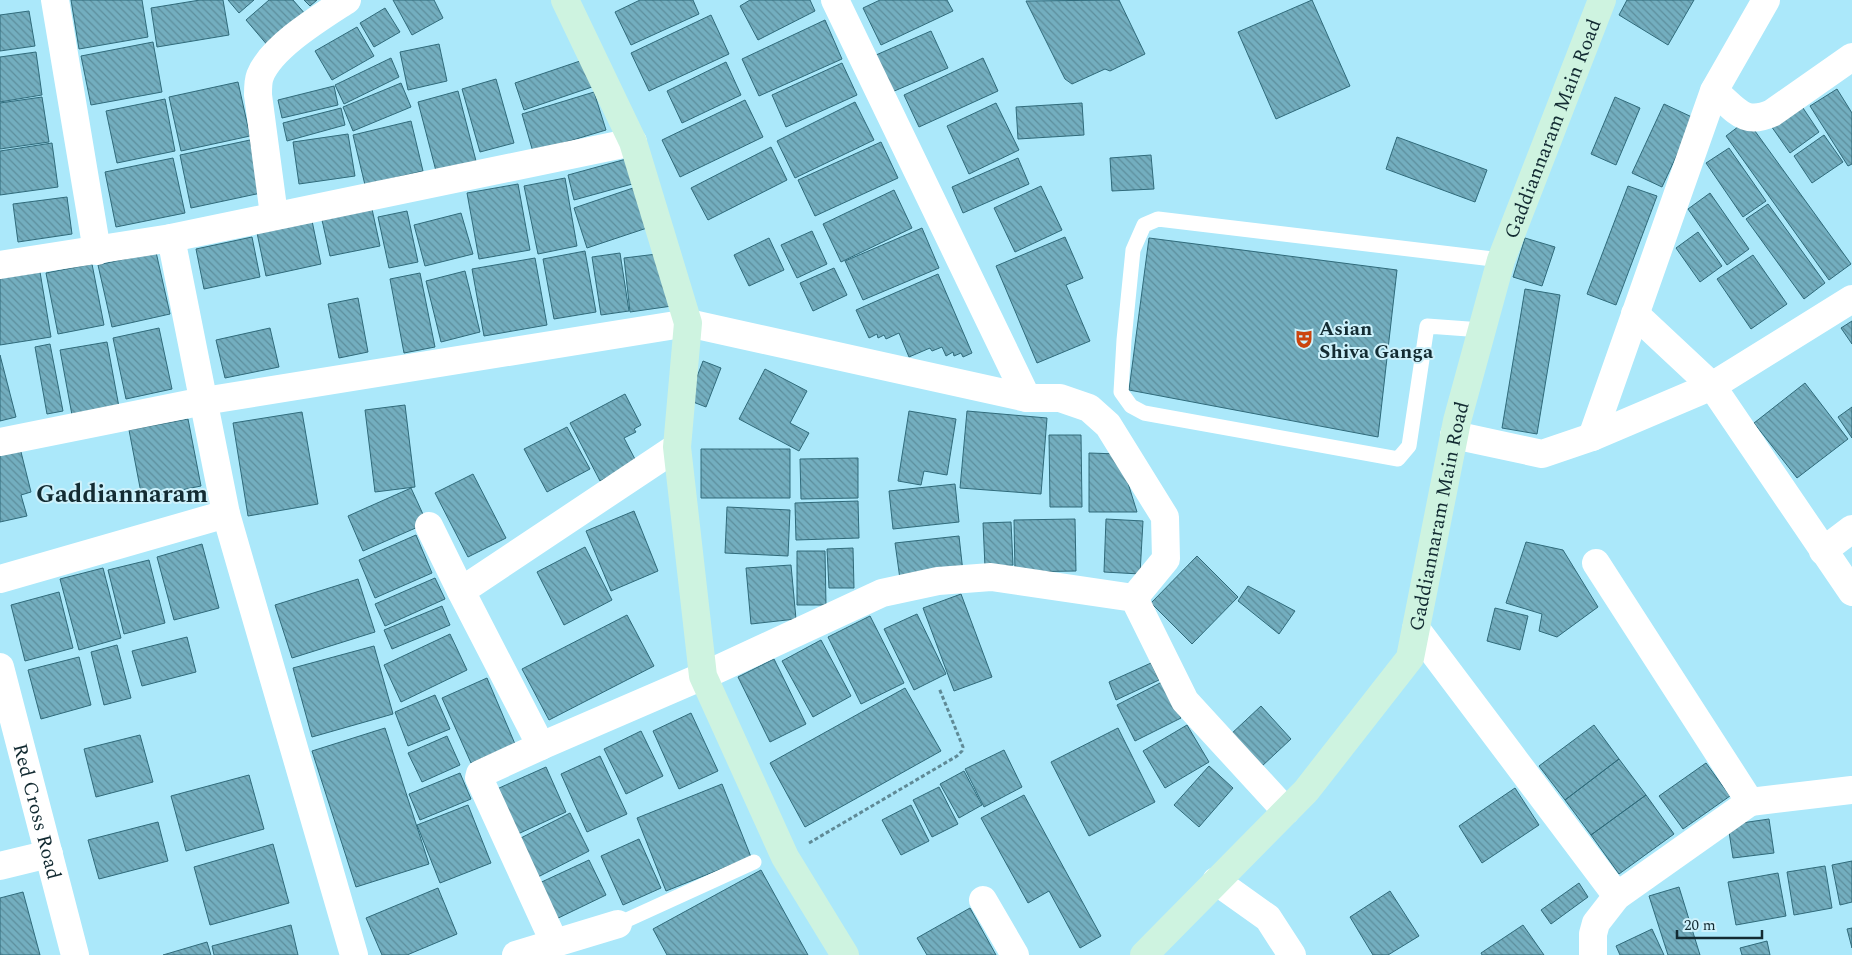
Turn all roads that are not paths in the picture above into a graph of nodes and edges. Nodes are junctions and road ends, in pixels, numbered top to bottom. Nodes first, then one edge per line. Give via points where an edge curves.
1 (55, 0) edge
2 (346, 0) edge
3 (565, 0) edge
4 (835, 0) edge
5 (1602, 0) edge
6 (1766, 0) edge
7 (1852, 56) edge
8 (1714, 91) junction
9 (633, 142) junction
10 (274, 216) junction
11 (171, 238) junction
12 (97, 250) junction
13 (1501, 260) junction
14 (0, 265) edge
15 (1852, 299) edge
16 (1635, 314) junction
17 (688, 323) junction
18 (1482, 330) junction
19 (1712, 386) junction
20 (1027, 398) junction
21 (204, 400) junction
22 (1454, 435) junction
23 (1592, 437) junction
24 (0, 442) edge
25 (677, 447) junction
26 (226, 514) junction
27 (429, 526) dead end
28 (1852, 529) edge
29 (1823, 551) junction
30 (1596, 563) dead end
31 (0, 579) edge
32 (461, 591) junction
33 (1852, 592) edge
34 (1134, 598) junction
35 (1416, 629) junction
36 (0, 667) edge
37 (703, 676) junction
38 (541, 746) junction
39 (1852, 790) edge
40 (1750, 802) junction
41 (1286, 810) junction
42 (49, 854) junction
43 (754, 862) dead end
44 (0, 866) edge
45 (1216, 881) junction
46 (1617, 896) junction
47 (983, 900) dead end
48 (618, 924) joint
49 (555, 944) junction
50 (75, 955) edge
51 (354, 955) edge
52 (516, 955) edge
53 (845, 955) edge
54 (1015, 955) edge
55 (1144, 955) edge
56 (1292, 955) edge
57 (1593, 955) edge

1 - 12 street
2 - 10 street via 301,31 270,58 259,76 258,95
3 - 9 main road
4 - 20 street
5 - 13 main road, Gaddiannaram Main Road
6 - 8 street
7 - 8 street via 1759,119 1744,117
8 - 16 street
9 - 10 street
9 - 17 main road
10 - 11 street
11 - 12 street
11 - 21 street
12 - 14 street
13 - 18 main road, Gaddiannaram Main Road
13 - 18 lane via 1158,219 1144,225 1133,250 1122,392 1131,406 1144,413 1398,459 1409,446 1428,326
15 - 19 street
16 - 19 street
16 - 23 street
17 - 20 street
17 - 21 street
17 - 25 main road
18 - 22 main road, Gaddiannaram Main Road
19 - 23 street
19 - 29 street
20 - 34 street via 1060,398 1089,408 1108,425 1165,517 1166,559
21 - 24 street
21 - 26 street
22 - 23 street via 1542,454
22 - 35 main road, Gaddiannaram Main Road
25 - 32 street
25 - 37 main road
26 - 31 street
26 - 51 street
27 - 32 street
28 - 29 street
29 - 33 street
30 - 40 street
32 - 38 street
34 - 37 street via 990,577 938,581 882,593
34 - 41 street via 1185,701
35 - 41 main road, Gaddiannaram Main Road via 1410,658 1306,791
35 - 46 street
36 - 42 street, Red Cross Road
37 - 38 street
37 - 53 main road via 785,858
38 - 49 street via 484,771 479,778
39 - 40 street
40 - 46 street
41 - 45 main road, Gaddiannaram Main Road
42 - 44 street
42 - 50 street, Red Cross Road
43 - 48 lane
45 - 55 main road, Gaddiannaram Main Road
45 - 56 street via 1268,918
46 - 57 street via 1596,923
47 - 54 street
48 - 49 street
49 - 52 street

